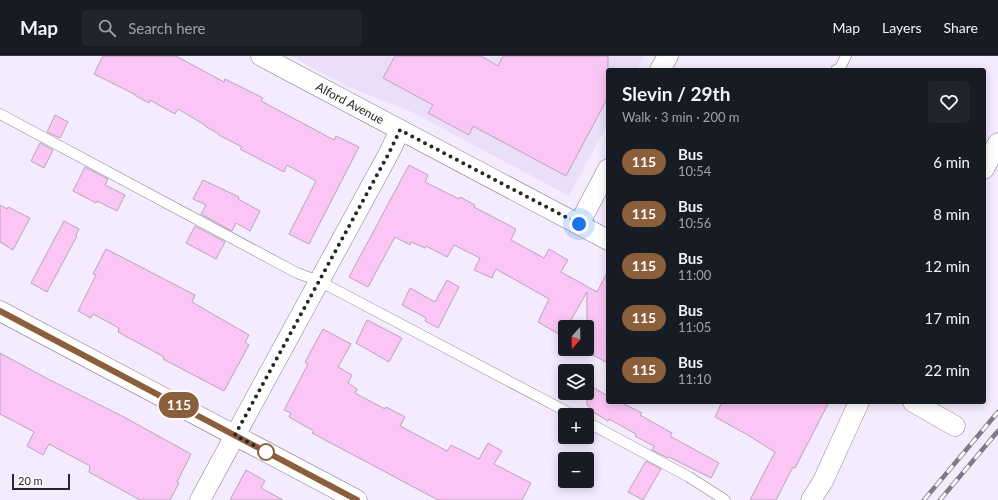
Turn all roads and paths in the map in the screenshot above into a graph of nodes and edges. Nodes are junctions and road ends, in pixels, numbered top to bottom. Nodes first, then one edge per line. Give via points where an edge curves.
1 (261, 56) edge
2 (668, 56) edge
3 (846, 56) edge
4 (661, 68) edge
5 (840, 68) edge
6 (0, 114) edge
7 (400, 130) junction
8 (998, 143) edge
9 (986, 165) edge
10 (606, 173) edge
11 (579, 224) junction
12 (606, 239) edge
13 (319, 281) junction
14 (0, 311) edge
15 (857, 404) edge
16 (916, 404) edge
17 (560, 408) edge
18 (594, 426) edge
19 (955, 426) dead end
20 (235, 435) junction
21 (200, 500) edge
22 (357, 500) edge
23 (725, 500) edge
24 (811, 500) edge

1 - 7 street, Alford Avenue
2 - 4 street
3 - 5 lane
6 - 13 lane via 297,273
7 - 11 street, Alford Avenue
7 - 13 street
8 - 9 street
10 - 11 street
11 - 12 street, Alford Avenue
13 - 17 lane
13 - 20 street
14 - 20 street
15 - 24 street via 823,480
16 - 19 street
18 - 23 lane via 689,477
20 - 21 street
20 - 22 street

